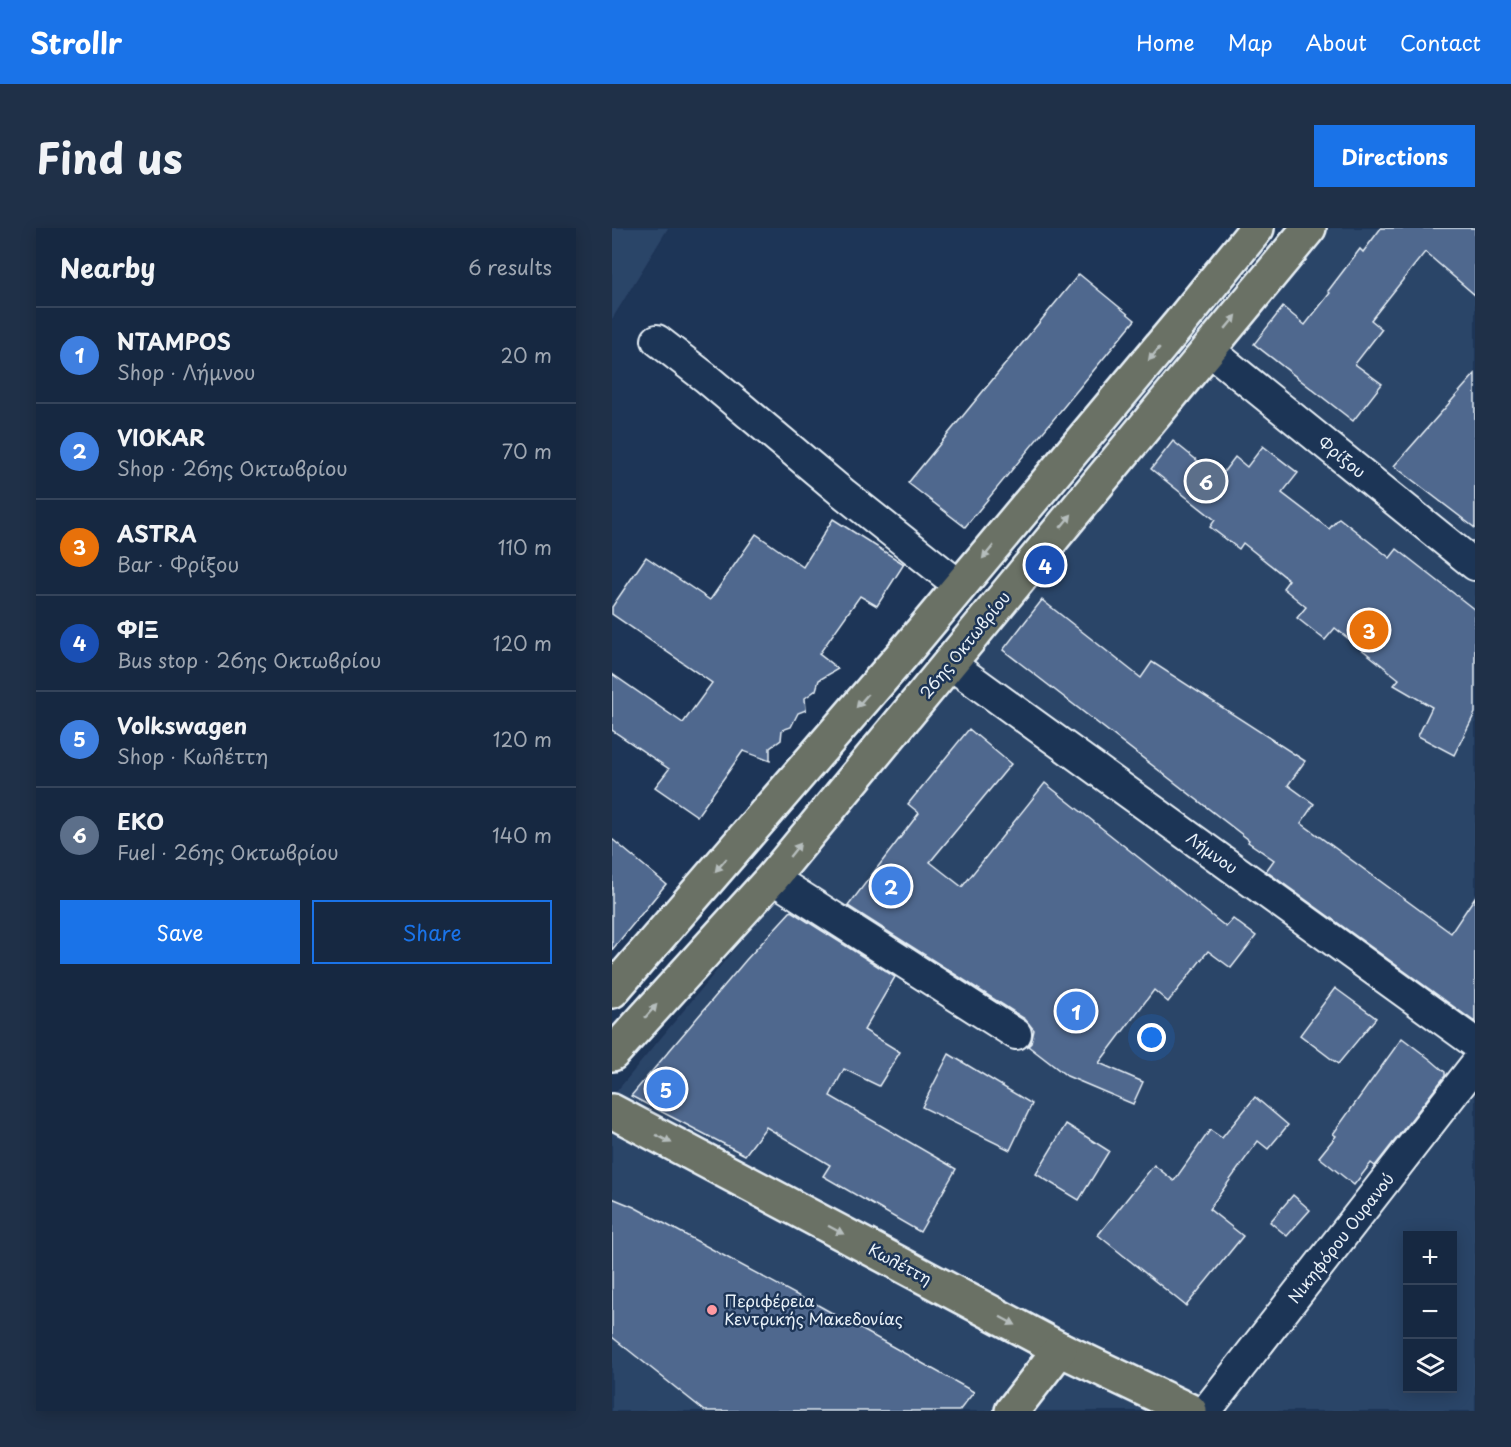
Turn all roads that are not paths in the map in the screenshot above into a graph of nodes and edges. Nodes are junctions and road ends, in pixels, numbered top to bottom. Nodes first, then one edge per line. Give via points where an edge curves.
1 (1257, 228) edge
2 (1309, 228) edge
3 (657, 340) dead end
4 (1208, 349) junction
5 (1475, 565) edge
6 (960, 586) junction
7 (949, 663) junction
8 (772, 878) junction
9 (612, 990) edge
10 (1016, 1034) dead end
11 (1475, 1043) edge
12 (612, 1054) edge
13 (1475, 1065) edge
14 (612, 1112) edge
15 (1060, 1349) junction
16 (1012, 1411) edge
17 (1190, 1411) edge
18 (1206, 1411) edge

1 -> 6 main road
4 -> 2 main road, 26ης Οκτωβρίου
3 - 6 street
4 - 5 street, Φρίξου
7 -> 4 main road, 26ης Οκτωβρίου
6 -> 9 main road
8 -> 7 main road, 26ης Οκτωβρίου
7 - 11 street, Λήμνου
8 - 10 street
12 -> 8 main road, 26ης Οκτωβρίου
13 - 18 street, Νικηφόρου Ουρανού
14 -> 15 main road, Κωλέττη
15 - 16 main road
15 - 17 main road, Κωλέττη

